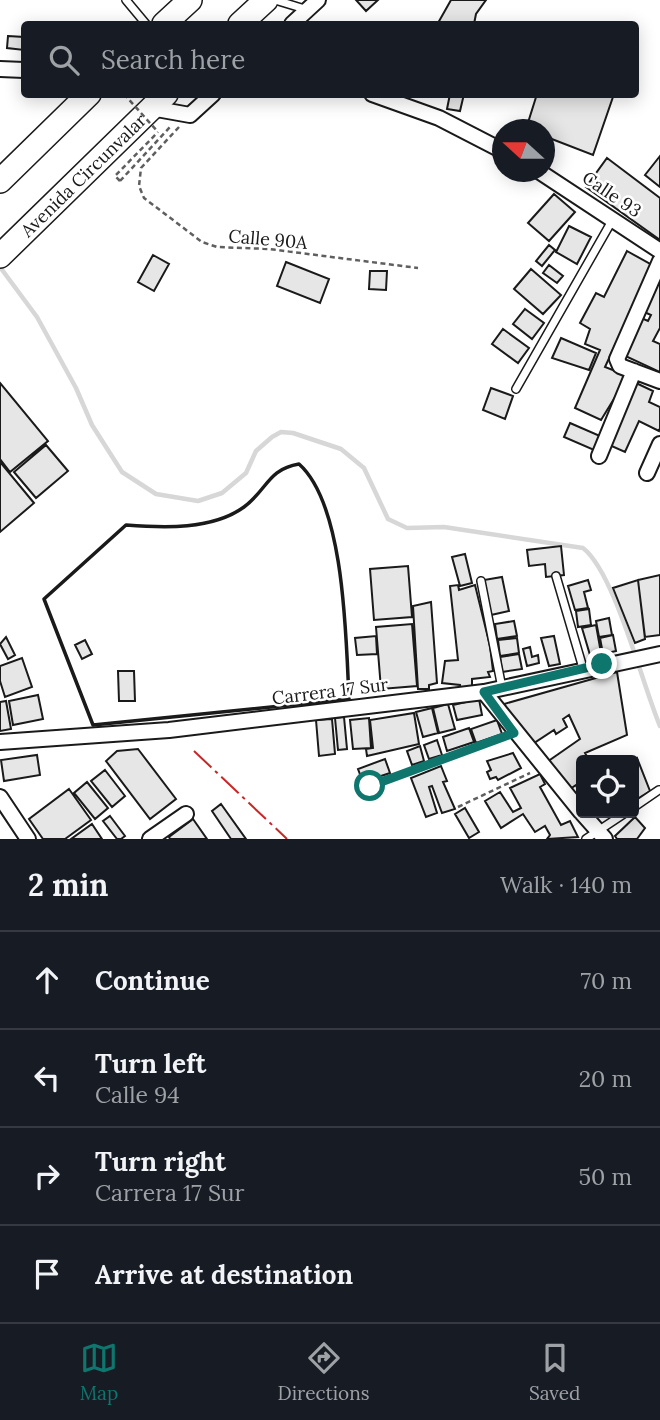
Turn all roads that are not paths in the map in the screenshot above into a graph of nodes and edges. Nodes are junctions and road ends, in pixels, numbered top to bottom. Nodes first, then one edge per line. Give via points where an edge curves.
1 (126, 0) edge
2 (190, 0) edge
3 (266, 0) edge
4 (275, 0) edge
5 (313, 5) edge
6 (144, 21) edge
7 (167, 21) edge
8 (243, 21) edge
9 (295, 21) edge
10 (0, 69) edge
11 (21, 70) edge
12 (81, 98) edge
13 (208, 98) edge
14 (383, 98) edge
15 (159, 101) edge
16 (492, 146) edge
17 (0, 181) edge
18 (555, 181) edge
19 (614, 218) junction
20 (660, 251) edge
21 (0, 256) edge
22 (660, 261) edge
23 (627, 368) junction
24 (660, 381) edge
25 (516, 390) dead end
26 (660, 444) edge
27 (599, 456) dead end
28 (647, 473) dead end
29 (556, 576) dead end
30 (481, 581) dead end
31 (658, 654) edge
32 (583, 668) junction
33 (502, 688) junction
34 (484, 692) junction
35 (0, 742) edge
36 (659, 790) edge
37 (0, 797) edge
38 (639, 804) edge
39 (576, 805) edge
40 (186, 814) dead end
41 (586, 818) edge
42 (619, 818) edge
43 (596, 836) edge
44 (28, 839) edge
45 (150, 839) edge

1 - 6 lane
2 - 7 highway
3 - 8 highway
4 - 5 lane
5 - 9 street
10 - 11 street
12 - 17 highway
13 - 15 street via 186,114
14 - 16 street via 439,118
15 - 21 highway, Avenida Circunvalar
18 - 19 street, Calle 93
19 - 20 street, Calle 93
19 - 25 lane
22 - 23 street via 618,352 617,364
23 - 24 street
23 - 27 street
26 - 28 street
29 - 32 lane
30 - 33 lane
31 - 32 street, Carrera 17 Sur
32 - 33 street, Carrera 17 Sur
33 - 34 street, Carrera 17 Sur
34 - 35 street, Carrera 17 Sur via 169,730
34 - 39 street
36 - 38 lane
37 - 44 street
40 - 45 street
41 - 43 street
42 - 43 lane

